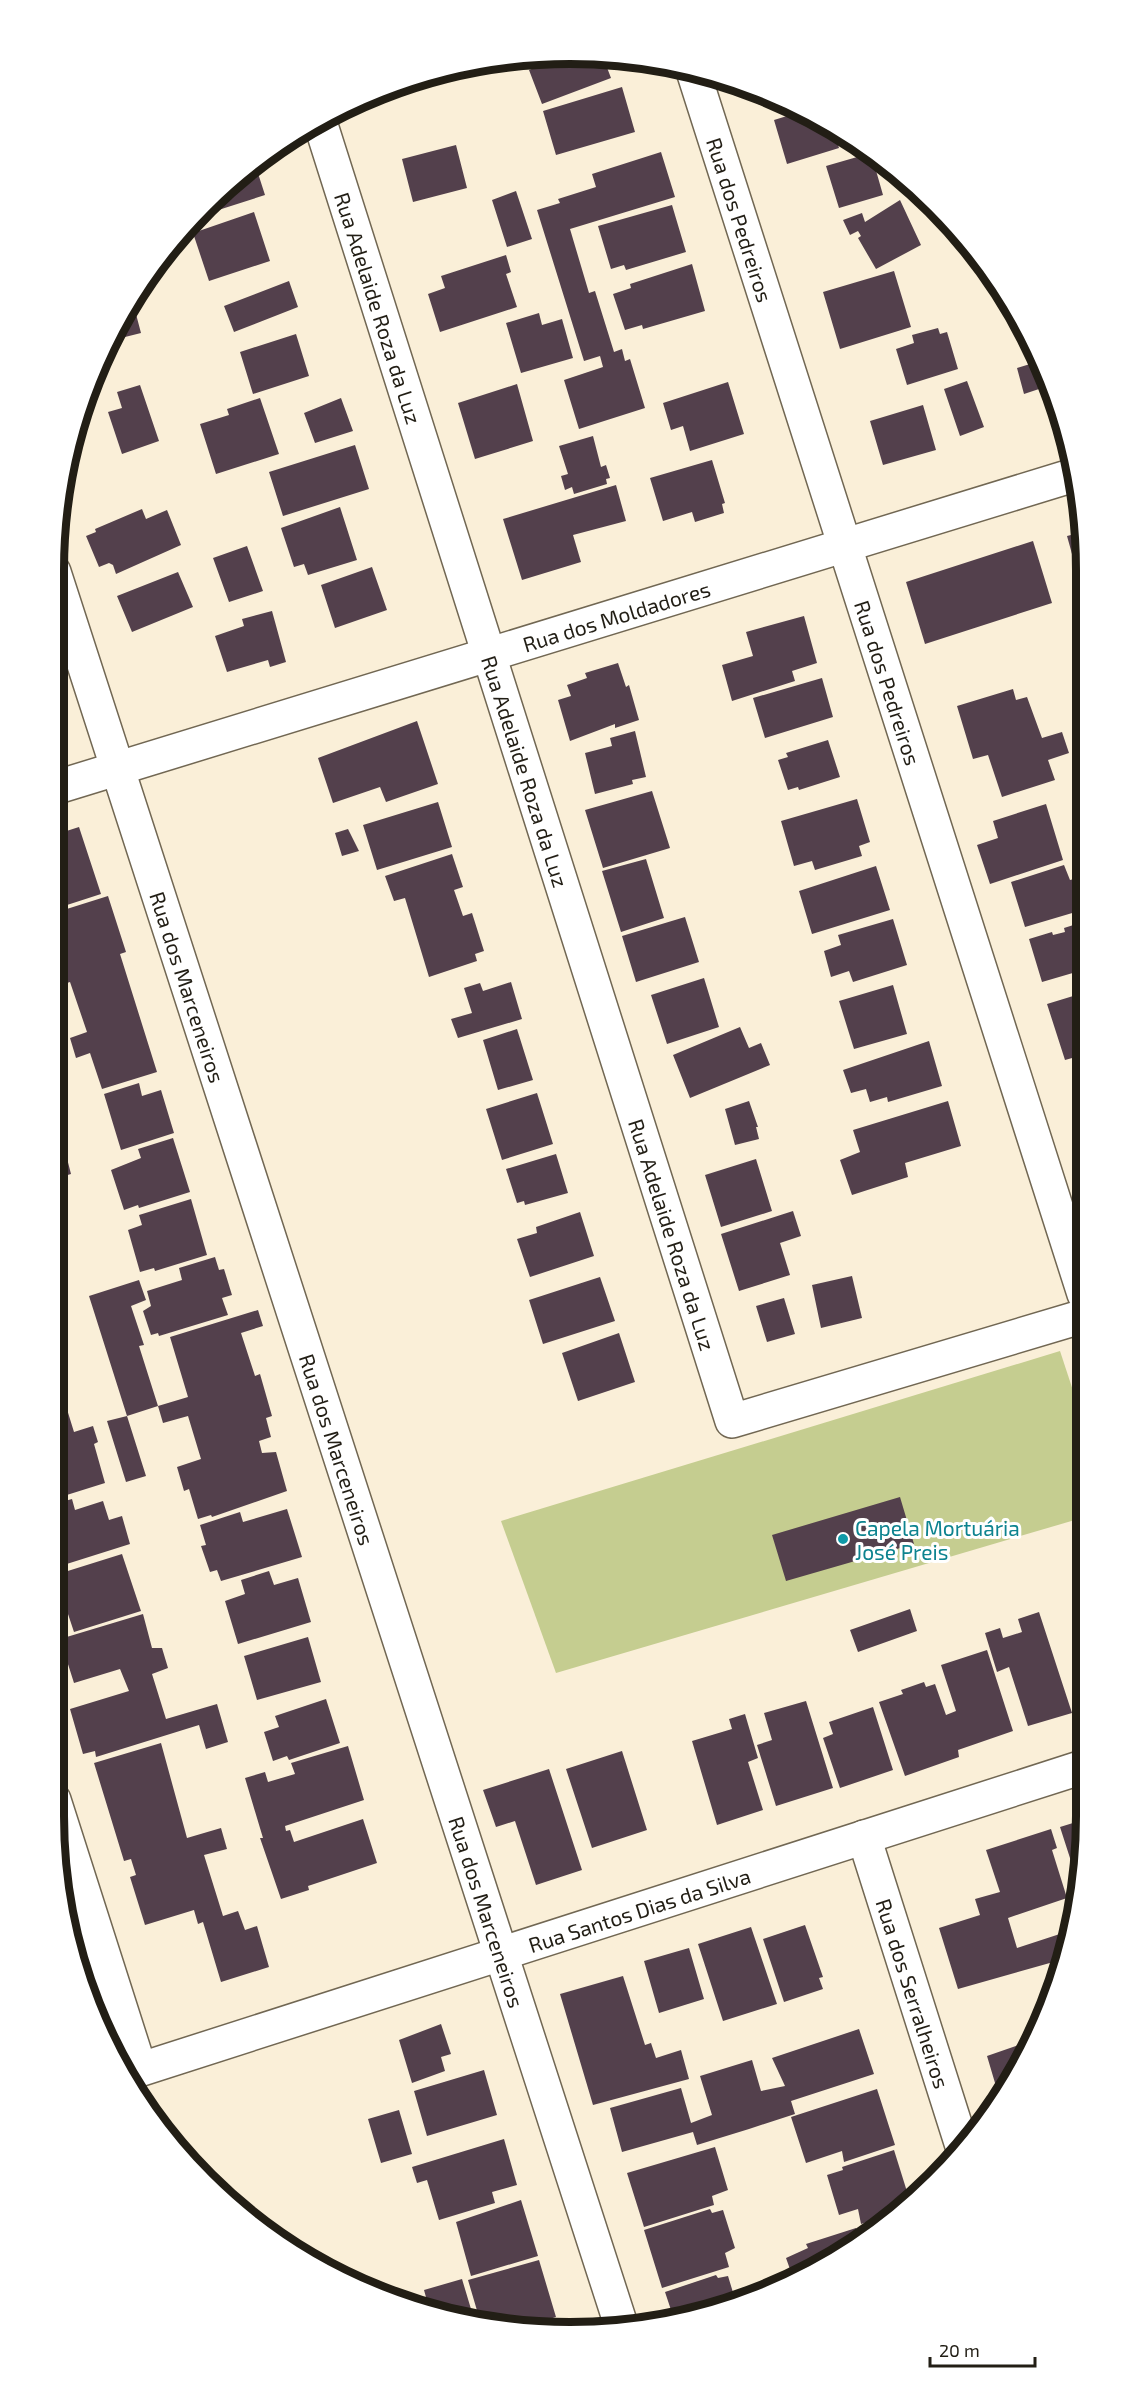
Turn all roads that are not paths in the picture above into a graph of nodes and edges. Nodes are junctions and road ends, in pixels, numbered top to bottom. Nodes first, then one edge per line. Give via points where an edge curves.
1 (696, 81) edge
2 (322, 129) edge
3 (1067, 477) edge
4 (845, 545) junction
5 (64, 603) edge
6 (489, 654) junction
7 (117, 768) junction
8 (64, 785) edge
9 (1076, 1269) edge
10 (1076, 1319) edge
11 (1076, 1769) edge
12 (864, 1837) junction
13 (65, 1840) edge
14 (501, 1953) junction
15 (131, 2068) edge
16 (133, 2072) edge
17 (960, 2138) edge
18 (619, 2320) edge

1 - 4 street, Rua dos Pedreiros
2 - 6 street, Rua Adelaide Roza da Luz
3 - 4 street, Rua dos Moldadores
4 - 6 street, Rua dos Moldadores
4 - 9 street, Rua dos Pedreiros
5 - 7 street, Rua dos Marceneiros
6 - 7 street, Rua dos Moldadores
6 - 10 street, Rua Adelaide Roza da Luz via 732,1422
7 - 8 street, Rua dos Moldadores
7 - 14 street, Rua dos Marceneiros
11 - 12 street, Rua Santos Dias da Silva
12 - 14 street, Rua Santos Dias da Silva
12 - 17 street, Rua dos Serralheiros
13 - 15 street
14 - 16 street, Rua Santos Dias da Silva
14 - 18 street, Rua dos Marceneiros

